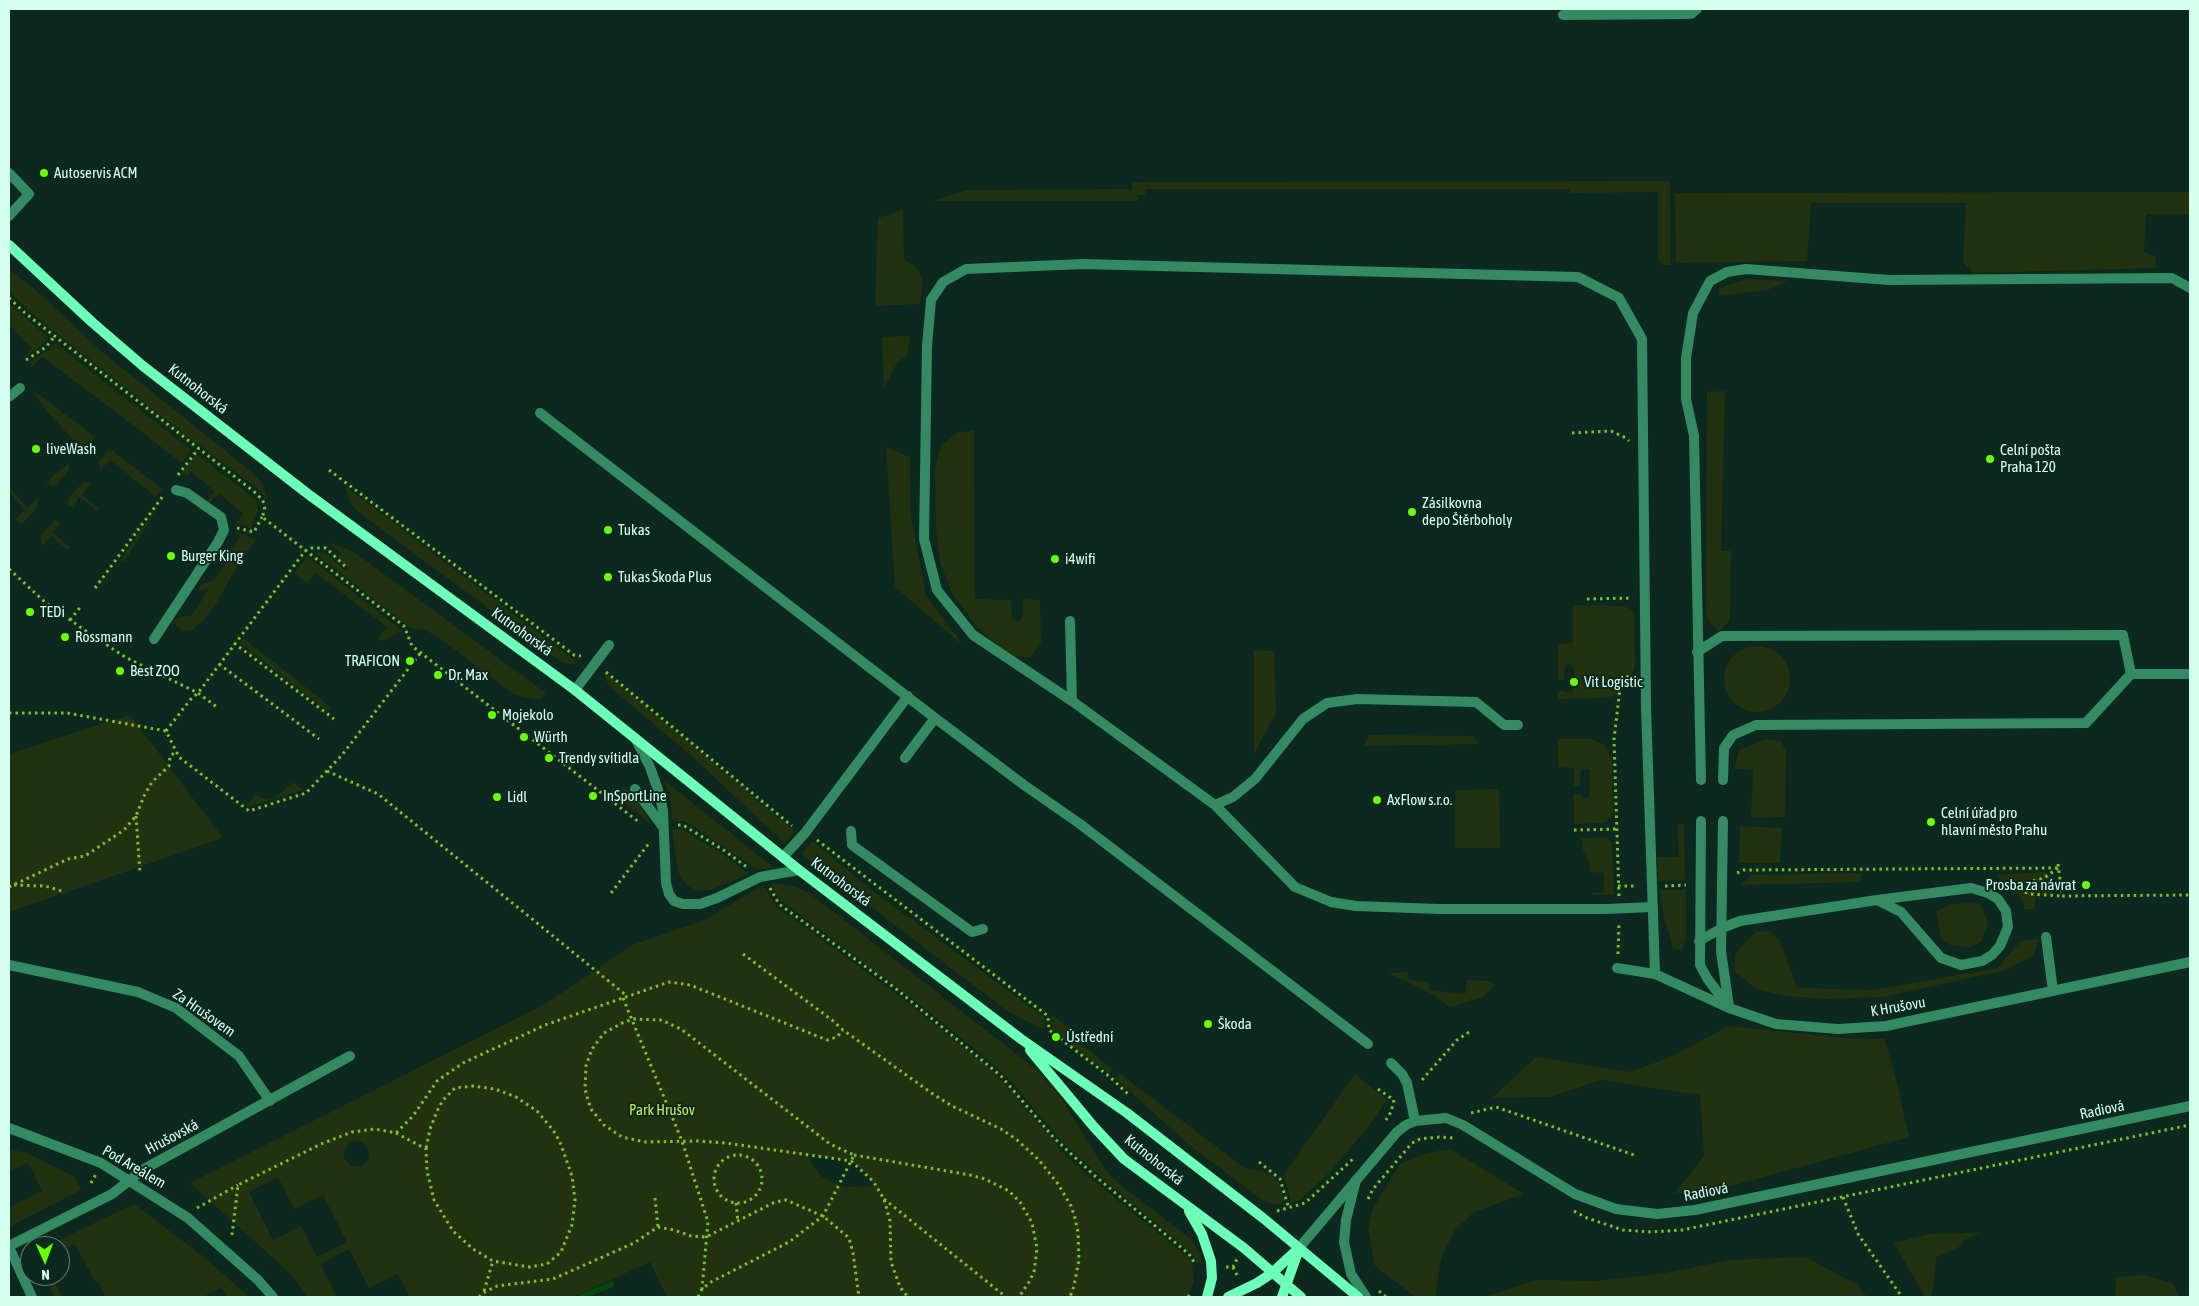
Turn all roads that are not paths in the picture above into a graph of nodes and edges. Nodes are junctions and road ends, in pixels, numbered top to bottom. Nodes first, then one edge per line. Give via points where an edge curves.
1 (1697, 9) edge
2 (1563, 15) dead end
3 (9, 173) edge
4 (9, 216) edge
5 (9, 245) edge
6 (2190, 288) edge
7 (20, 388) dead end
8 (9, 397) edge
9 (540, 413) dead end
10 (171, 491) road end
11 (1070, 622) dead end
12 (154, 639) dead end
13 (609, 645) dead end
14 (1697, 652) junction
15 (2131, 674) junction
16 (2190, 674) edge
17 (575, 690) junction
18 (908, 696) junction
19 (1072, 701) junction
20 (935, 718) junction
21 (1518, 725) dead end
22 (635, 738) junction
23 (905, 758) dead end
24 (1701, 780) dead end
25 (1723, 780) dead end
26 (635, 789) dead end
27 (1215, 805) junction
28 (1701, 821) dead end
29 (1722, 821) dead end
30 (668, 826) junction
31 (851, 831) dead end
32 (783, 857) junction
33 (799, 870) junction
34 (1877, 900) junction
35 (1653, 907) junction
36 (1722, 928) junction
37 (983, 929) dead end
38 (2046, 937) dead end
39 (1699, 941) junction
40 (2190, 962) edge
41 (9, 966) edge
42 (1617, 968) road end
43 (1655, 974) junction
44 (2053, 991) junction
45 (1729, 1008) junction
46 (1021, 1039) junction
47 (1368, 1044) dead end
48 (350, 1056) dead end
49 (1391, 1063) dead end
50 (270, 1101) junction
51 (2190, 1106) edge
52 (1415, 1122) junction
53 (9, 1128) edge
54 (129, 1180) junction
55 (1356, 1180) junction
56 (1184, 1204) junction
57 (9, 1246) edge
58 (1299, 1248) junction
59 (1272, 1273) junction
60 (1286, 1285) junction
61 (32, 1297) edge
62 (273, 1297) edge
63 (1207, 1297) edge
64 (1228, 1297) edge
65 (1282, 1297) edge
66 (1301, 1297) edge
67 (1358, 1297) edge
68 (1366, 1297) edge

1 - 2 street via 1691,14
3 - 4 street via 29,194
5 - 17 main road, Kutnohorská via 143,366 308,494
6 - 14 street via 2172,278 1889,280 1746,269 1727,272 1710,281 1693,313 1686,358 1686,399 1694,436
7 - 8 street
9 - 18 street
10 - 12 street via 187,493 221,517 223,534
11 - 19 street
13 - 17 street
14 - 15 street via 1722,636 2123,635
14 - 24 street
15 - 16 street
15 - 25 street via 2086,723 1756,726 1733,735 1724,748
17 - 22 main road, Kutnohorská
18 - 20 street
18 - 32 street via 806,833
19 - 27 street
19 - 35 street via 973,635 937,590 924,539 927,346 931,300 943,282 966,269 1083,264 1578,277 1619,298 1642,340 1646,707
20 - 23 street
20 - 47 street via 1080,824
21 - 27 street via 1504,724 1476,702 1357,699 1327,703 1304,719 1254,779
22 - 30 street via 650,767
22 - 32 main road, Kutnohorská
26 - 30 street
27 - 35 street via 1294,887 1331,902 1439,909 1606,910
28 - 39 street
29 - 36 street
30 - 33 street via 666,883 674,901 700,904 760,878
31 - 37 street via 852,845 972,932
32 - 33 main road, Kutnohorská
33 - 46 main road, Kutnohorská
34 - 34 street via 1971,888 1998,899 2006,911 2008,927 1992,955 1982,961 1962,965 1941,958 1902,912
34 - 36 street via 1740,921
35 - 43 street
36 - 39 street
36 - 45 street via 1722,968
38 - 44 street
39 - 45 street via 1700,966
40 - 44 street, K Hrušovu
41 - 50 street, Za Hrušovem via 138,992 176,1008 239,1056
42 - 43 street, K Hrušovu
43 - 45 street, K Hrušovu
44 - 45 street, K Hrušovu via 1860,1029 1776,1024
46 - 56 main road, Kutnohorská via 1124,1159
46 - 58 main road, Kutnohorská via 1127,1113
48 - 50 street, Hrušovská
49 - 52 street via 1402,1074
50 - 54 street, Hrušovská
51 - 52 street, Radiová via 1696,1210 1657,1214 1609,1207 1576,1194 1463,1125 1446,1118
52 - 55 street via 1397,1132
53 - 54 street, Pod Areálem via 101,1164
54 - 57 street, Hrušovská via 112,1194
54 - 62 street, Pod Areálem via 188,1218
55 - 58 street
55 - 68 street via 1344,1242 1351,1274
56 - 59 main road, Kutnohorská
56 - 63 main road via 1202,1234 1211,1261 1212,1278
57 - 61 street, Hrušovská
58 - 59 main road
58 - 60 main road
58 - 67 main road, Kutnohorská
59 - 60 main road, Kutnohorská
59 - 64 main road
60 - 65 main road
60 - 66 main road, Kutnohorská

